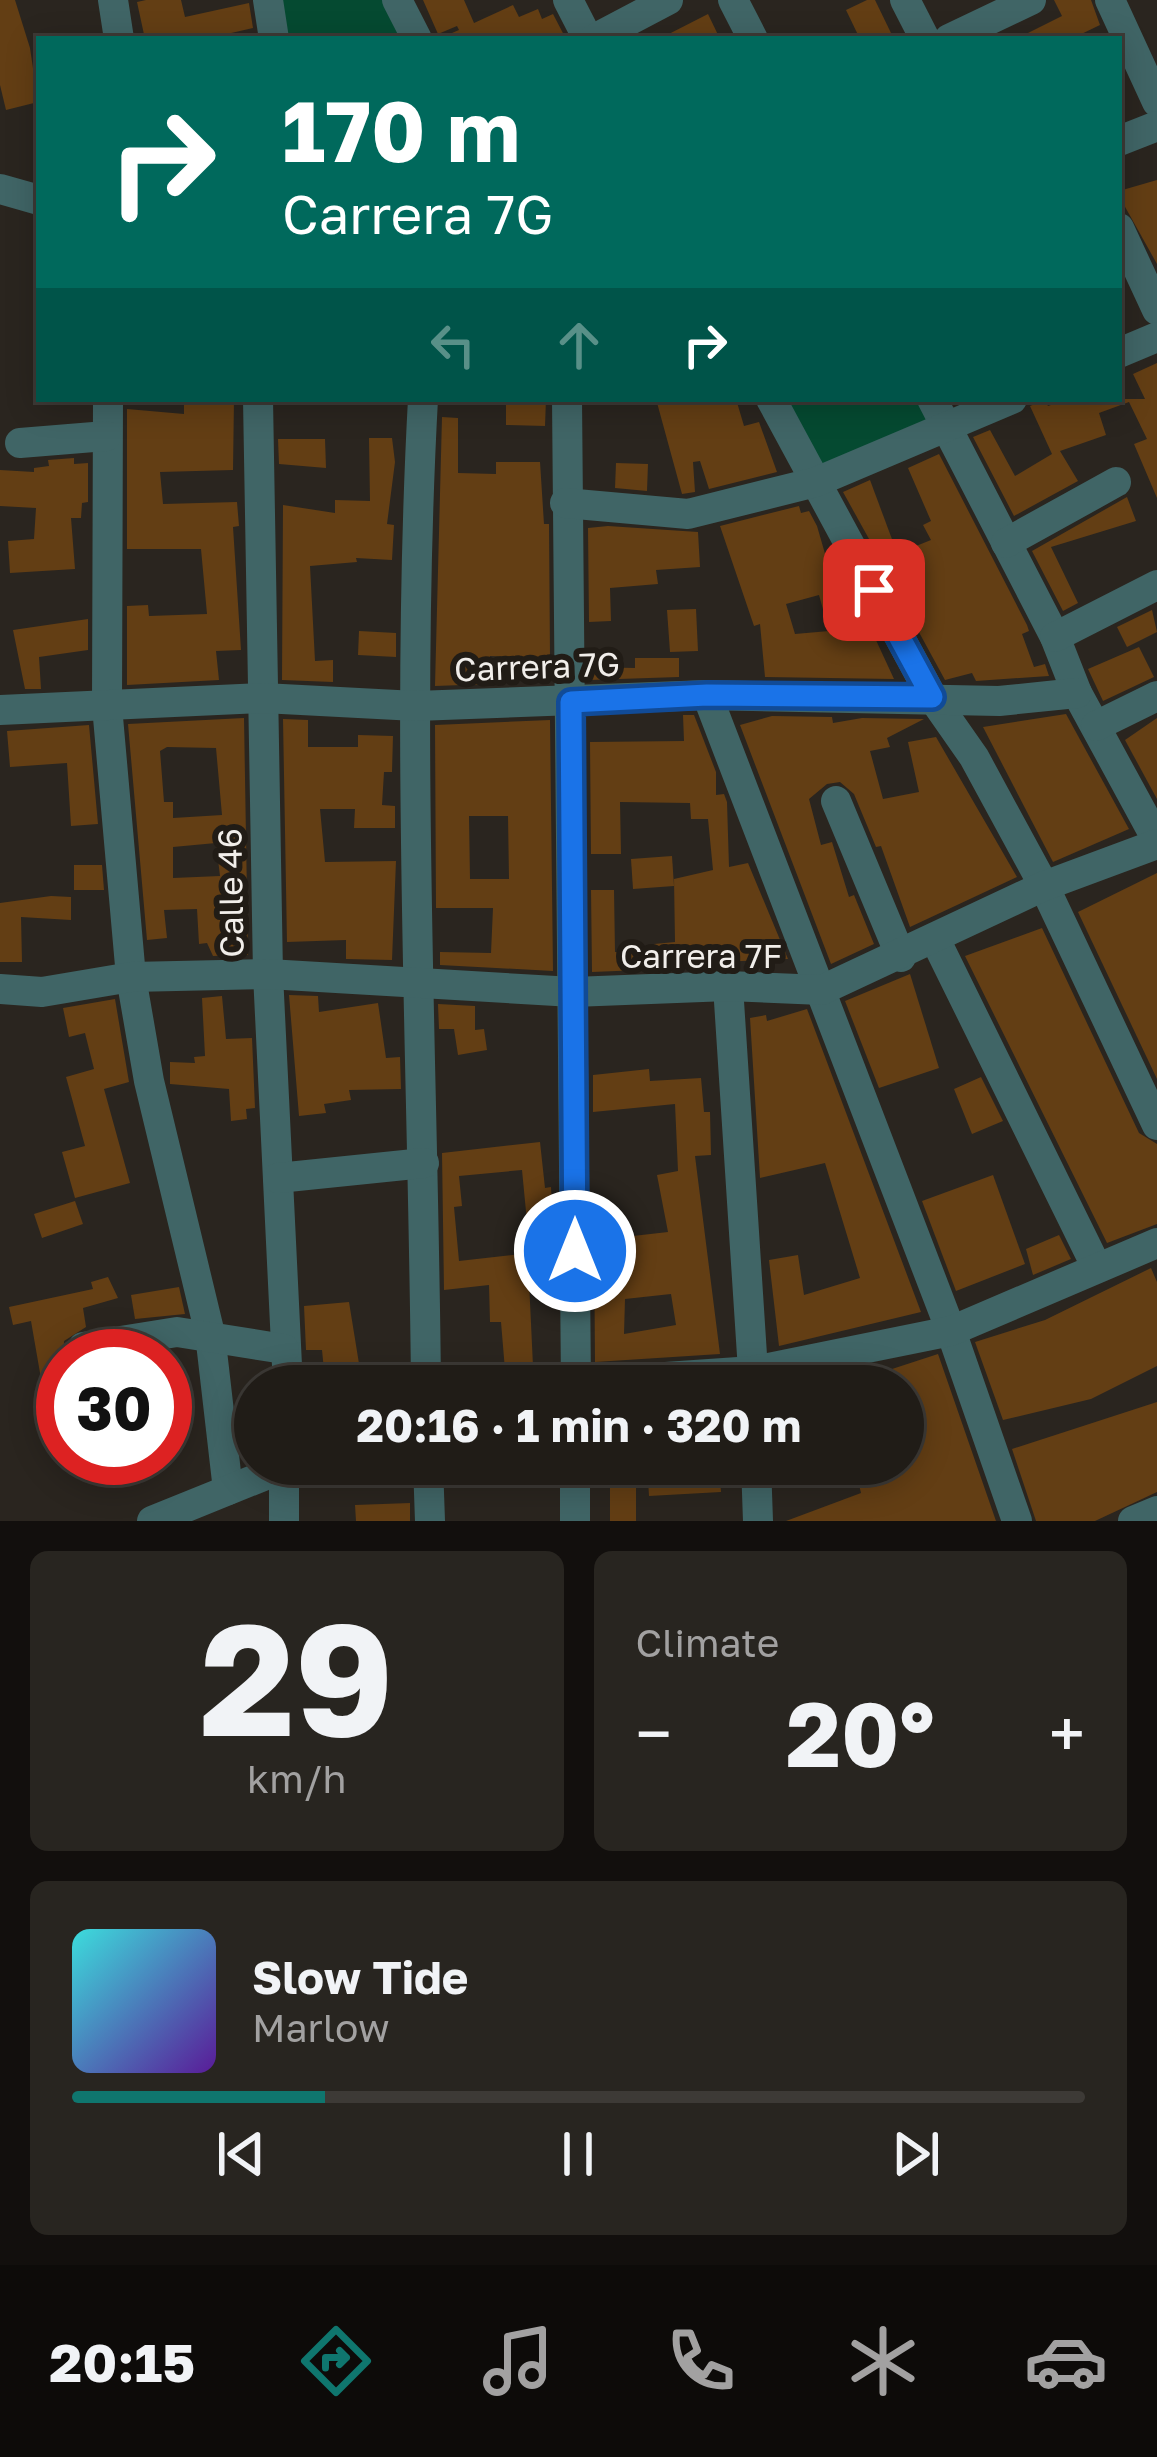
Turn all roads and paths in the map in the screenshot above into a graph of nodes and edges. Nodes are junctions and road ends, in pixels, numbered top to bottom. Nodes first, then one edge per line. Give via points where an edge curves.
1 (113, 0) edge
2 (268, 0) edge
3 (397, 0) edge
4 (568, 0) edge
5 (668, 0) edge
6 (733, 0) edge
7 (905, 0) edge
8 (1031, 0) edge
9 (1110, 0) edge
10 (119, 36) edge
11 (274, 36) edge
12 (415, 36) edge
13 (589, 36) edge
14 (597, 36) edge
15 (751, 36) edge
16 (923, 36) edge
17 (955, 36) edge
18 (1157, 102) edge
19 (1157, 125) edge
20 (1122, 139) edge
21 (1157, 146) edge
22 (1122, 160) edge
23 (0, 189) edge
24 (36, 199) edge
25 (0, 211) edge
26 (36, 219) edge
27 (1122, 234) edge
28 (1157, 310) edge
29 (1157, 337) edge
30 (1122, 352) edge
31 (108, 402) edge
32 (258, 402) edge
33 (423, 402) edge
34 (568, 402) edge
35 (773, 402) edge
36 (996, 402) edge
37 (939, 413) edge
38 (106, 436) junction
39 (20, 443) dead end
40 (815, 482) junction
41 (1116, 482) dead end
42 (565, 503) junction
43 (1006, 543) junction
44 (1157, 585) edge
45 (1055, 637) junction
46 (1077, 693) junction
47 (707, 695) junction
48 (1157, 696) edge
49 (932, 697) junction
50 (263, 698) junction
51 (571, 702) junction
52 (107, 706) junction
53 (416, 706) junction
54 (0, 710) edge
55 (1096, 727) junction
56 (836, 800) dead end
57 (1157, 842) edge
58 (1044, 886) junction
59 (935, 939) junction
60 (901, 956) junction
61 (268, 974) junction
62 (131, 976) junction
63 (414, 982) junction
64 (728, 986) junction
65 (0, 989) edge
66 (822, 990) junction
67 (573, 992) junction
68 (1157, 1125) edge
69 (424, 1163) junction
70 (278, 1178) junction
71 (1157, 1244) edge
72 (1097, 1268) junction
73 (951, 1331) junction
74 (192, 1333) edge
75 (210, 1334) junction
76 (284, 1349) junction
77 (286, 1365) edge
78 (426, 1365) edge
79 (576, 1365) edge
80 (752, 1365) edge
81 (808, 1365) edge
82 (239, 1485) edge
83 (283, 1485) edge
84 (429, 1485) edge
85 (575, 1485) edge
86 (757, 1485) edge
87 (228, 1490) junction
88 (1157, 1511) edge
89 (152, 1521) edge
90 (284, 1521) edge
91 (430, 1521) edge
92 (574, 1521) edge
93 (758, 1521) edge
94 (1017, 1521) edge
95 (1132, 1521) edge

1 - 10 street
2 - 11 street
3 - 12 street
4 - 13 street
5 - 14 street
6 - 15 street
7 - 16 street
8 - 17 street
9 - 18 street
19 - 20 street
21 - 22 street
23 - 24 street
25 - 26 street
27 - 28 street
29 - 30 street
31 - 38 street
32 - 50 street, Calle 46
33 - 53 street
34 - 42 street
35 - 40 street
36 - 37 street
37 - 40 street
37 - 43 street
38 - 39 street
38 - 52 street
40 - 42 street via 688,514
40 - 49 street
41 - 43 street
42 - 51 street
43 - 45 street
44 - 45 street
45 - 46 street
46 - 49 street, Carrera 7G
46 - 55 street
47 - 49 street, Carrera 7G
47 - 51 street, Carrera 7G
47 - 66 street
48 - 55 street
49 - 58 street
50 - 52 street, Carrera 7G
50 - 53 street, Carrera 7G
50 - 61 street, Calle 46
51 - 53 street, Carrera 7G
51 - 67 street
52 - 54 street, Carrera 7G
52 - 62 street
53 - 63 street
55 - 57 street
56 - 60 street
57 - 58 street, Carrera 7F
58 - 59 street, Carrera 7F
58 - 68 street
59 - 60 street, Carrera 7F
59 - 72 street
60 - 66 street, Carrera 7F
61 - 62 street, Carrera 7F
61 - 63 street, Carrera 7F
61 - 70 street, Calle 46
62 - 65 street, Carrera 7F via 42,992
62 - 75 street
63 - 67 street, Carrera 7F
63 - 69 street
64 - 66 street, Carrera 7F
64 - 67 street, Carrera 7F
64 - 80 street
66 - 73 street
67 - 79 street
69 - 70 street
69 - 78 street
70 - 76 street, Calle 46
71 - 72 street
72 - 73 street
73 - 81 street
73 - 94 street
74 - 75 street
75 - 76 street
75 - 87 street
76 - 77 street, Calle 46
82 - 87 street
83 - 90 street
84 - 91 street
85 - 92 street
86 - 93 street
87 - 89 street
88 - 95 street

